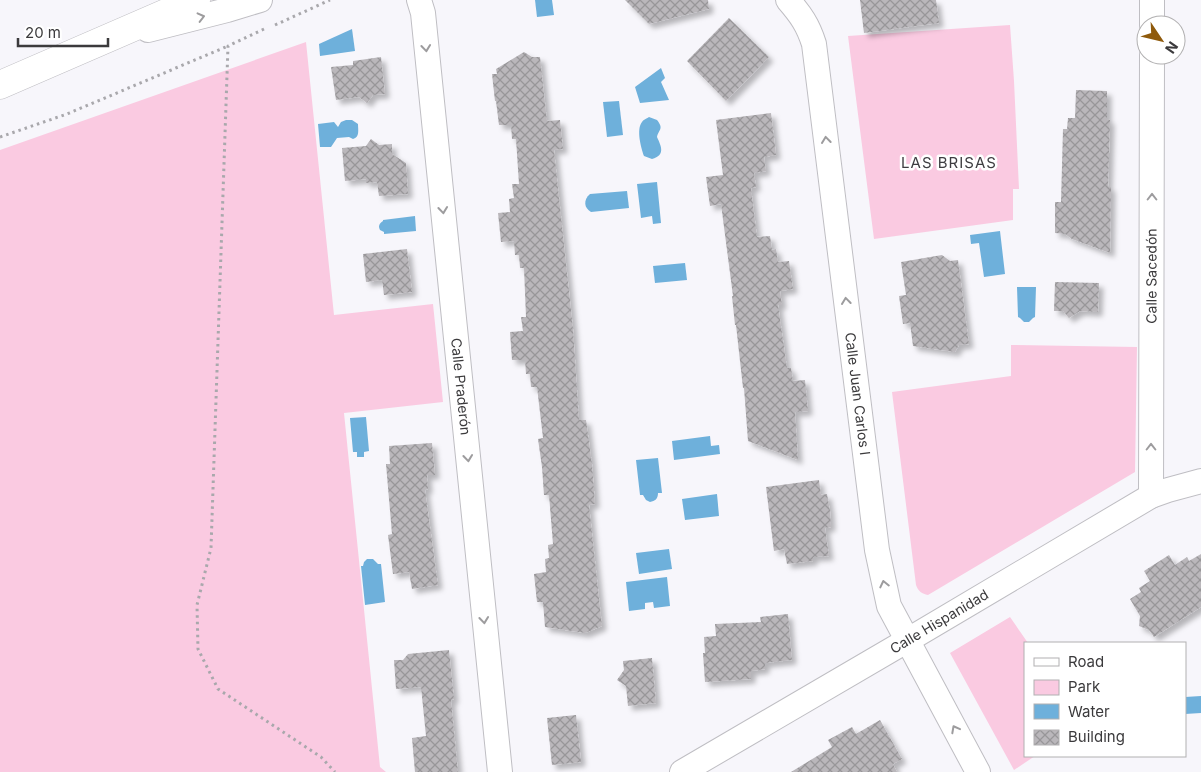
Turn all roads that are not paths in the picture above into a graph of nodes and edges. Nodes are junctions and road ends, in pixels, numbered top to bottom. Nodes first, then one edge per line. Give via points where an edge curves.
1 (196, 0) edge
2 (260, 0) edge
3 (419, 0) edge
4 (788, 0) edge
5 (1152, 0) edge
6 (1152, 15) edge
7 (102, 41) junction
8 (1152, 65) edge
9 (0, 85) edge
10 (1201, 481) edge
11 (1151, 496) junction
12 (908, 640) junction
13 (500, 772) edge
14 (682, 772) edge
15 (978, 772) edge

1 - 7 main road
7 -> 2 street
3 -> 13 street, Calle Praderón via 423,13
12 -> 4 street, Calle Juan Carlos I via 890,606 877,550 814,44 810,29
5 - 6 street
7 - 9 main road
11 -> 8 street, Calle Sacedón
10 - 11 street, Calle Hispanidad
11 - 12 street, Calle Hispanidad
12 - 14 street, Calle Hispanidad
15 -> 12 street, Calle Juan Carlos I

